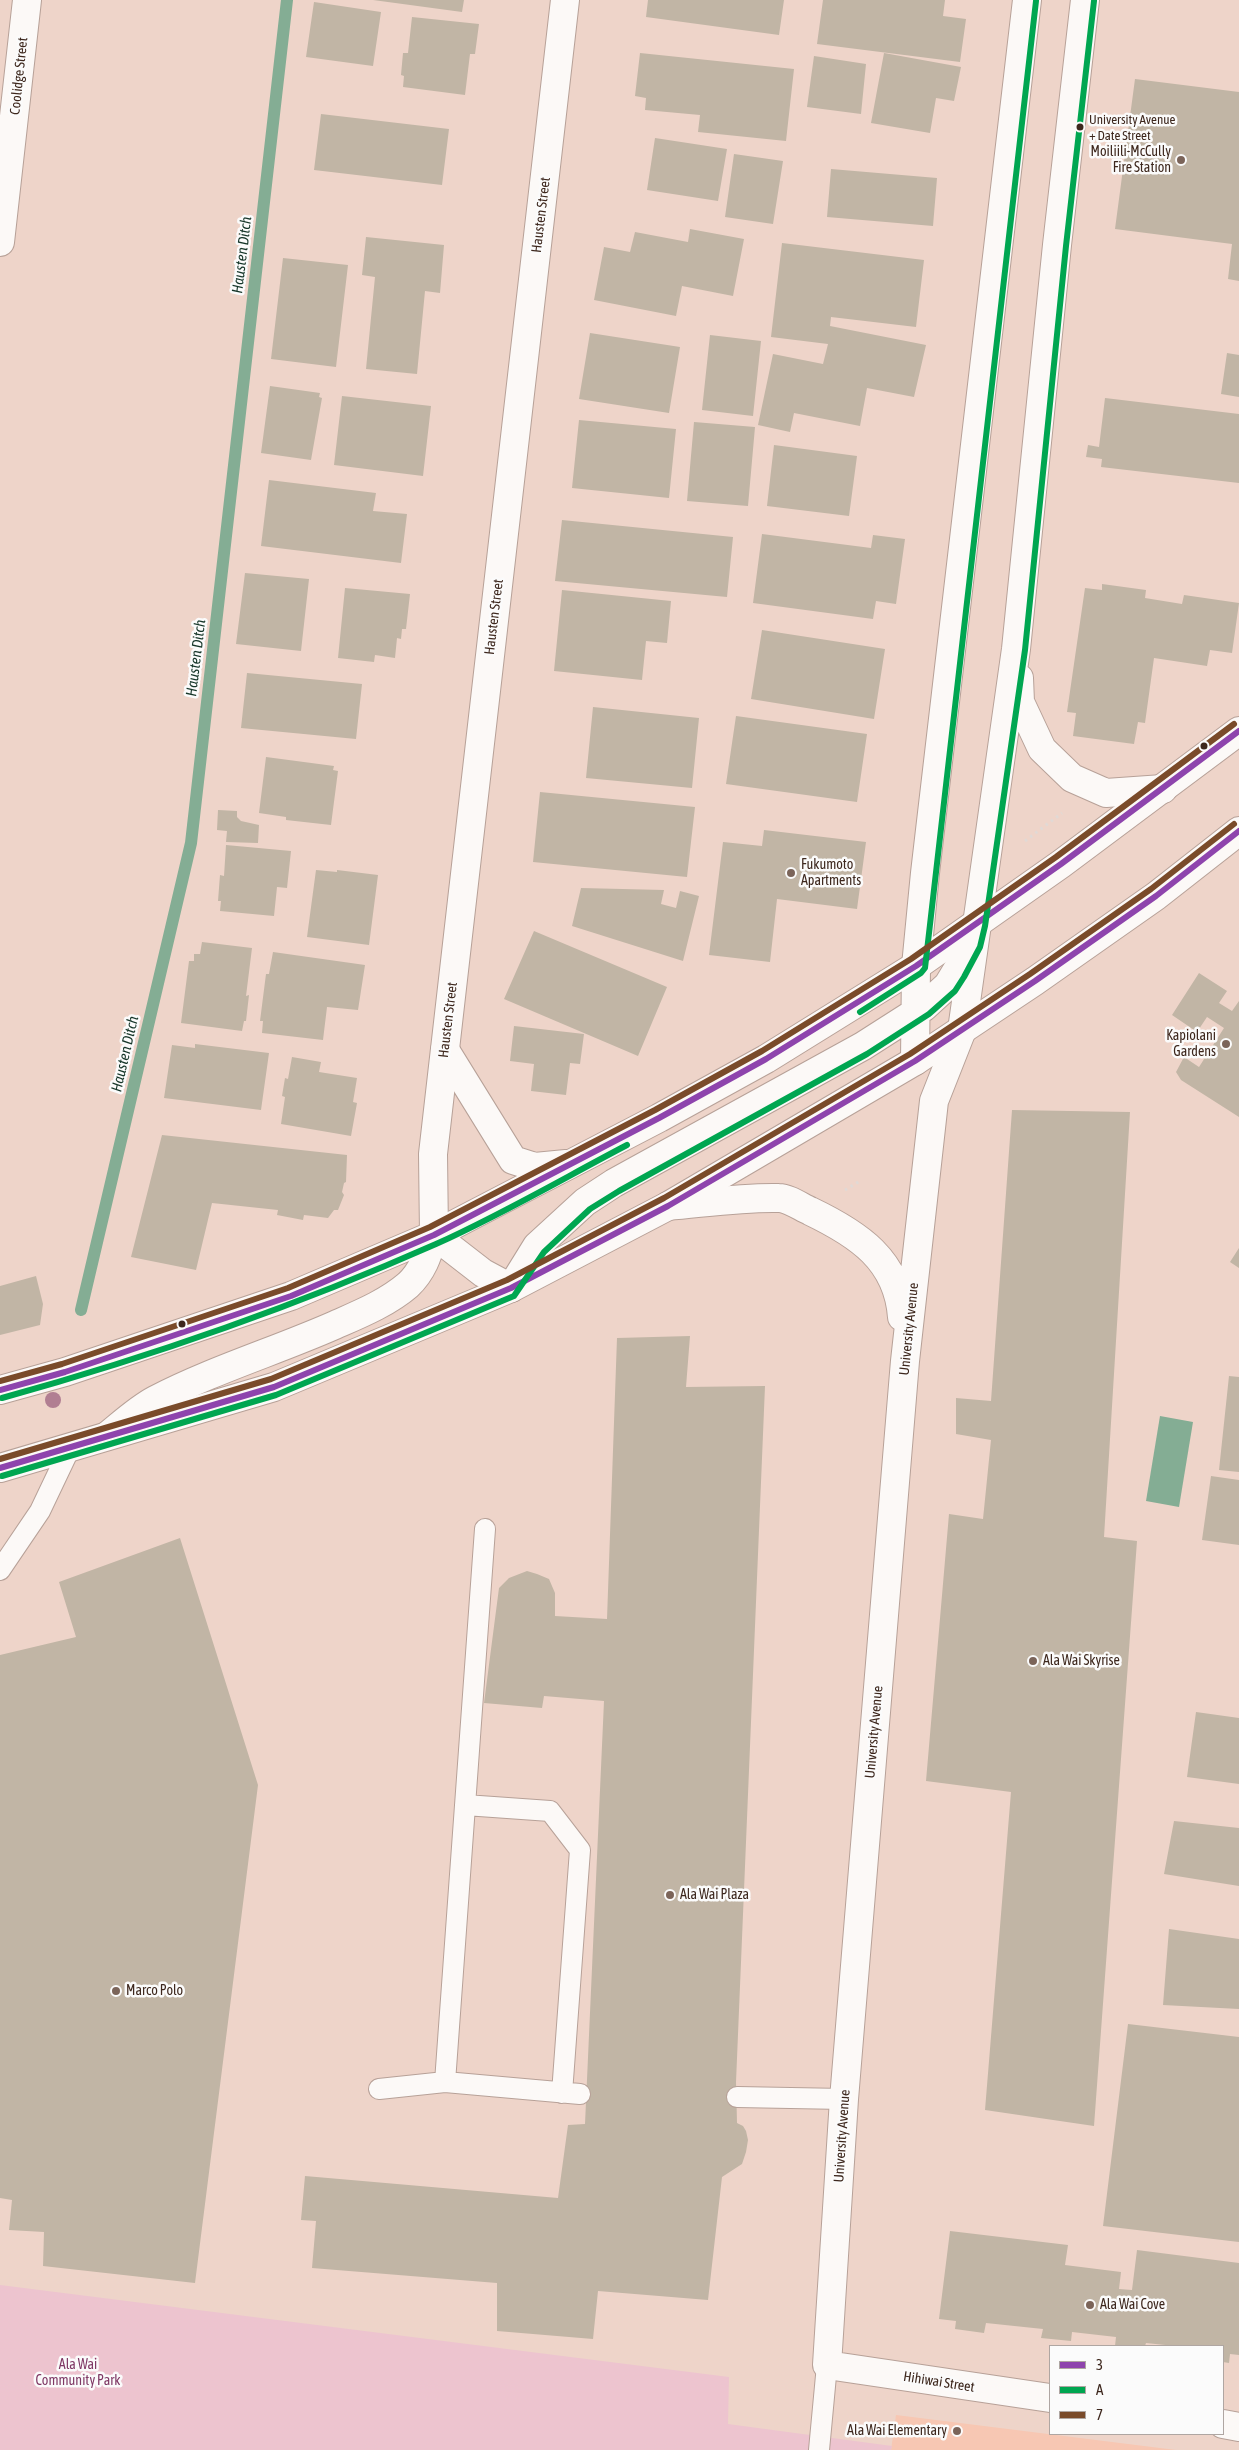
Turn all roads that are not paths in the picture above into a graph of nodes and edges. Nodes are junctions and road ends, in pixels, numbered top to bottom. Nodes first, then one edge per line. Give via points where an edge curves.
1 (27, 0) edge
2 (565, 0) edge
3 (1027, 0) edge
4 (1085, 0) edge
5 (0, 242) edge
6 (1016, 649) junction
7 (1239, 732) edge
8 (1163, 789) junction
9 (1239, 831) edge
10 (976, 924) junction
11 (916, 966) junction
12 (916, 1012) junction
13 (962, 1030) junction
14 (445, 1050) junction
15 (915, 1061) junction
16 (934, 1101) junction
17 (572, 1164) junction
18 (668, 1206) junction
19 (434, 1235) junction
20 (511, 1288) junction
21 (905, 1361) junction
22 (0, 1390) edge
23 (103, 1439) junction
24 (70, 1448) junction
25 (0, 1468) edge
26 (485, 1529) dead end
27 (0, 1570) edge
28 (465, 1805) junction
29 (446, 2082) junction
30 (379, 2089) dead end
31 (737, 2097) dead end
32 (844, 2099) junction
33 (827, 2365) junction
34 (1049, 2398) edge
35 (1224, 2424) edge
36 (1239, 2427) edge
37 (819, 2450) edge

1 - 5 main road, Coolidge Street
2 - 14 main road, Hausten Street
3 - 11 main road
4 - 6 main road, University Avenue
6 - 8 main road via 1020,702 1042,749 1072,778 1106,793
6 - 10 main road, University Avenue
7 - 8 main road
8 - 10 main road
9 - 13 main road via 1140,907
10 - 11 main road
10 - 12 main road via 972,944 948,985
10 - 13 main road, University Avenue
11 - 12 main road
11 - 17 main road via 766,1059
12 - 15 main road
12 - 20 main road via 863,1046 585,1202 537,1246
13 - 15 main road
13 - 16 main road, University Avenue
14 - 17 main road via 513,1160 535,1167
14 - 19 main road, Hausten Street via 431,1177
15 - 16 main road
15 - 18 main road
16 - 21 main road, University Avenue
17 - 19 main road
18 - 20 main road
18 - 21 main road via 781,1197 836,1223 886,1264 900,1296
19 - 20 main road via 483,1272
19 - 22 main road via 291,1296 65,1372
19 - 23 main road via 424,1266 388,1299 283,1348 154,1400
20 - 23 main road via 274,1387
21 - 32 main road, University Avenue
23 - 24 main road
24 - 25 main road
24 - 27 lane via 40,1511
26 - 28 lane
28 - 29 lane
28 - 29 lane via 550,1811 580,1850 571,2094
29 - 30 lane
31 - 32 lane
32 - 33 main road, University Avenue
33 - 34 main road, Hihiwai Street
33 - 37 lane
35 - 36 main road

